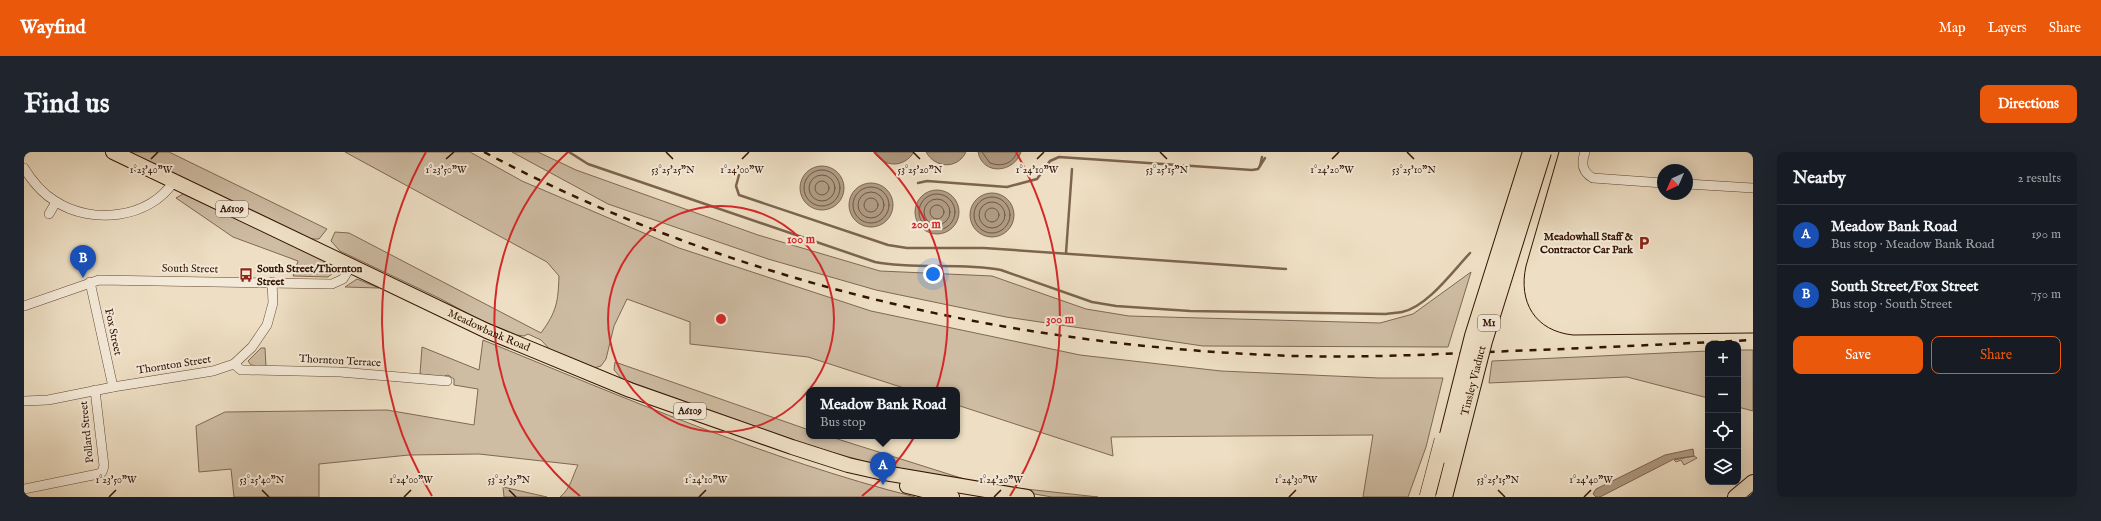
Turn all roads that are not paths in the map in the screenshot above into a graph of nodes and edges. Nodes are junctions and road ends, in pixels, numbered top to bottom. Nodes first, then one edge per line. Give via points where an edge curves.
1 (113, 152) edge
2 (1526, 152) edge
3 (1530, 152) edge
4 (1543, 152) edge
5 (1548, 152) edge
6 (1585, 152) edge
7 (24, 168) edge
8 (174, 181) junction
9 (1657, 183) edge
10 (1693, 184) edge
11 (1753, 188) edge
12 (56, 202) junction
13 (49, 214) dead end
14 (351, 266) junction
15 (90, 282) junction
16 (272, 282) junction
17 (24, 306) edge
18 (234, 364) junction
19 (446, 381) dead end
20 (113, 387) junction
21 (95, 390) junction
22 (24, 402) edge
23 (879, 472) junction
24 (1753, 482) edge
25 (24, 489) edge
26 (989, 493) edge
27 (952, 497) edge
28 (1027, 497) edge
29 (1427, 497) edge
30 (1433, 497) edge
31 (1444, 497) edge
32 (1448, 497) edge
33 (1735, 497) edge

1 - 8 main road, Meadowbank Road / A6109
2 - 29 highway, Tinsley Viaduct, bridge via 1469,335
3 - 30 highway, Tinsley Viaduct / M1, bridge via 1473,336
4 - 31 highway, Tinsley Viaduct / M1, bridge via 1484,341
5 - 32 highway, Tinsley Viaduct via 1487,343
6 - 9 street via 1583,166 1593,178
7 - 12 street via 36,184
8 - 12 street via 162,197 126,213 93,215
8 - 14 main road, Meadowbank Road / A6109
10 - 11 street
12 - 13 street
14 - 16 street, South Street via 343,279 332,284
14 - 23 main road, Meadowbank Road / A6109 via 487,331 630,390 792,447
15 - 16 street, South Street via 109,279
15 - 17 street, South Street
15 - 20 street, Fox Street
16 - 18 street, Thornton Street via 273,303 267,325 252,347
18 - 19 street, Thornton Terrace via 241,370 340,372
18 - 20 street, Thornton Street via 213,371
20 - 21 street, Thornton Street
21 - 22 street, Thornton Street via 48,400
21 - 25 street, Pollard Street via 104,466 102,472
23 - 26 main road, A6109
23 - 27 main road, A6109 via 906,485
24 - 33 main road
26 - 28 main road, A6109

